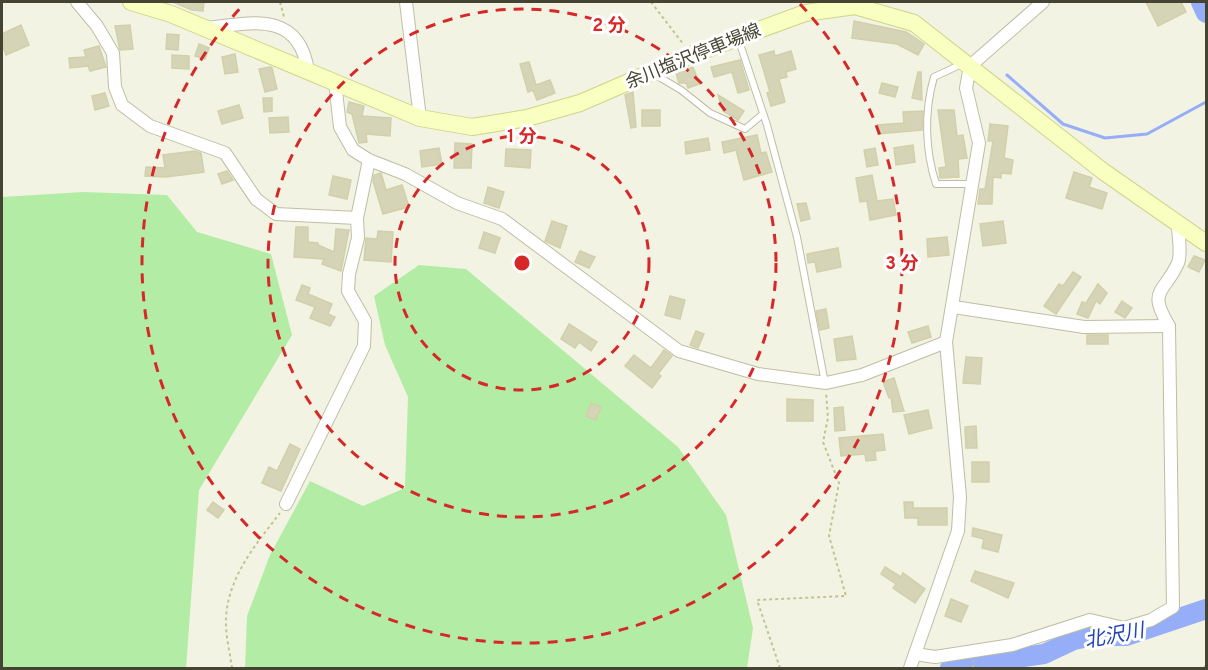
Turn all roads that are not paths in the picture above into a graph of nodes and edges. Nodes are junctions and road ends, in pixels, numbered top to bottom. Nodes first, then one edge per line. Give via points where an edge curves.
1 (77, 2) edge
2 (131, 2) edge
3 (406, 2) edge
4 (1043, 2) edge
5 (803, 7) edge
6 (207, 28) junction
7 (738, 38) junction
8 (968, 64) junction
9 (308, 71) junction
10 (651, 72) junction
11 (334, 82) junction
12 (763, 114) junction
13 (420, 118) junction
14 (369, 160) junction
15 (973, 184) junction
16 (357, 218) junction
17 (1178, 225) junction
18 (1206, 243) edge
19 (954, 307) junction
20 (1170, 326) junction
21 (946, 342) junction
22 (826, 383) junction
23 (286, 504) road end
24 (915, 654) junction
25 (910, 669) edge

1 - 16 street via 113,53 115,87 122,105 131,112 150,126 225,153 256,200 276,214
2 - 6 main road, 余川塩沢停車場線
3 - 13 street
4 - 8 street
5 - 7 main road, 余川塩沢停車場線
5 - 8 main road, 余川塩沢停車場線 via 855,6 914,23
6 - 9 main road, 余川塩沢停車場線
6 - 9 street via 267,22 289,31 306,56
7 - 10 main road, 余川塩沢停車場線
7 - 12 lane
8 - 15 street via 966,88 979,143
8 - 15 lane via 934,77 927,100 929,162 936,184
8 - 17 main road, 余川塩沢停車場線
9 - 11 main road, 余川塩沢停車場線
10 - 12 lane via 710,113 745,129
10 - 13 main road, 余川塩沢停車場線 via 580,103 527,118 472,127
11 - 13 main road, 余川塩沢停車場線
11 - 14 street via 340,127 353,150
12 - 22 lane via 797,237
14 - 16 street
14 - 22 street via 405,174 457,203 502,219 679,351 758,374
15 - 19 street
16 - 23 street via 358,238 348,291 365,321 364,346
17 - 18 main road, 余川塩沢停車場線
17 - 20 street via 1179,261 1160,289 1158,308
19 - 20 street via 1084,327
19 - 21 street
20 - 24 street via 1173,607 1151,620 1124,628 1090,620 1012,645 935,657
21 - 22 street via 862,375
21 - 24 street via 960,497 958,531
24 - 25 street

